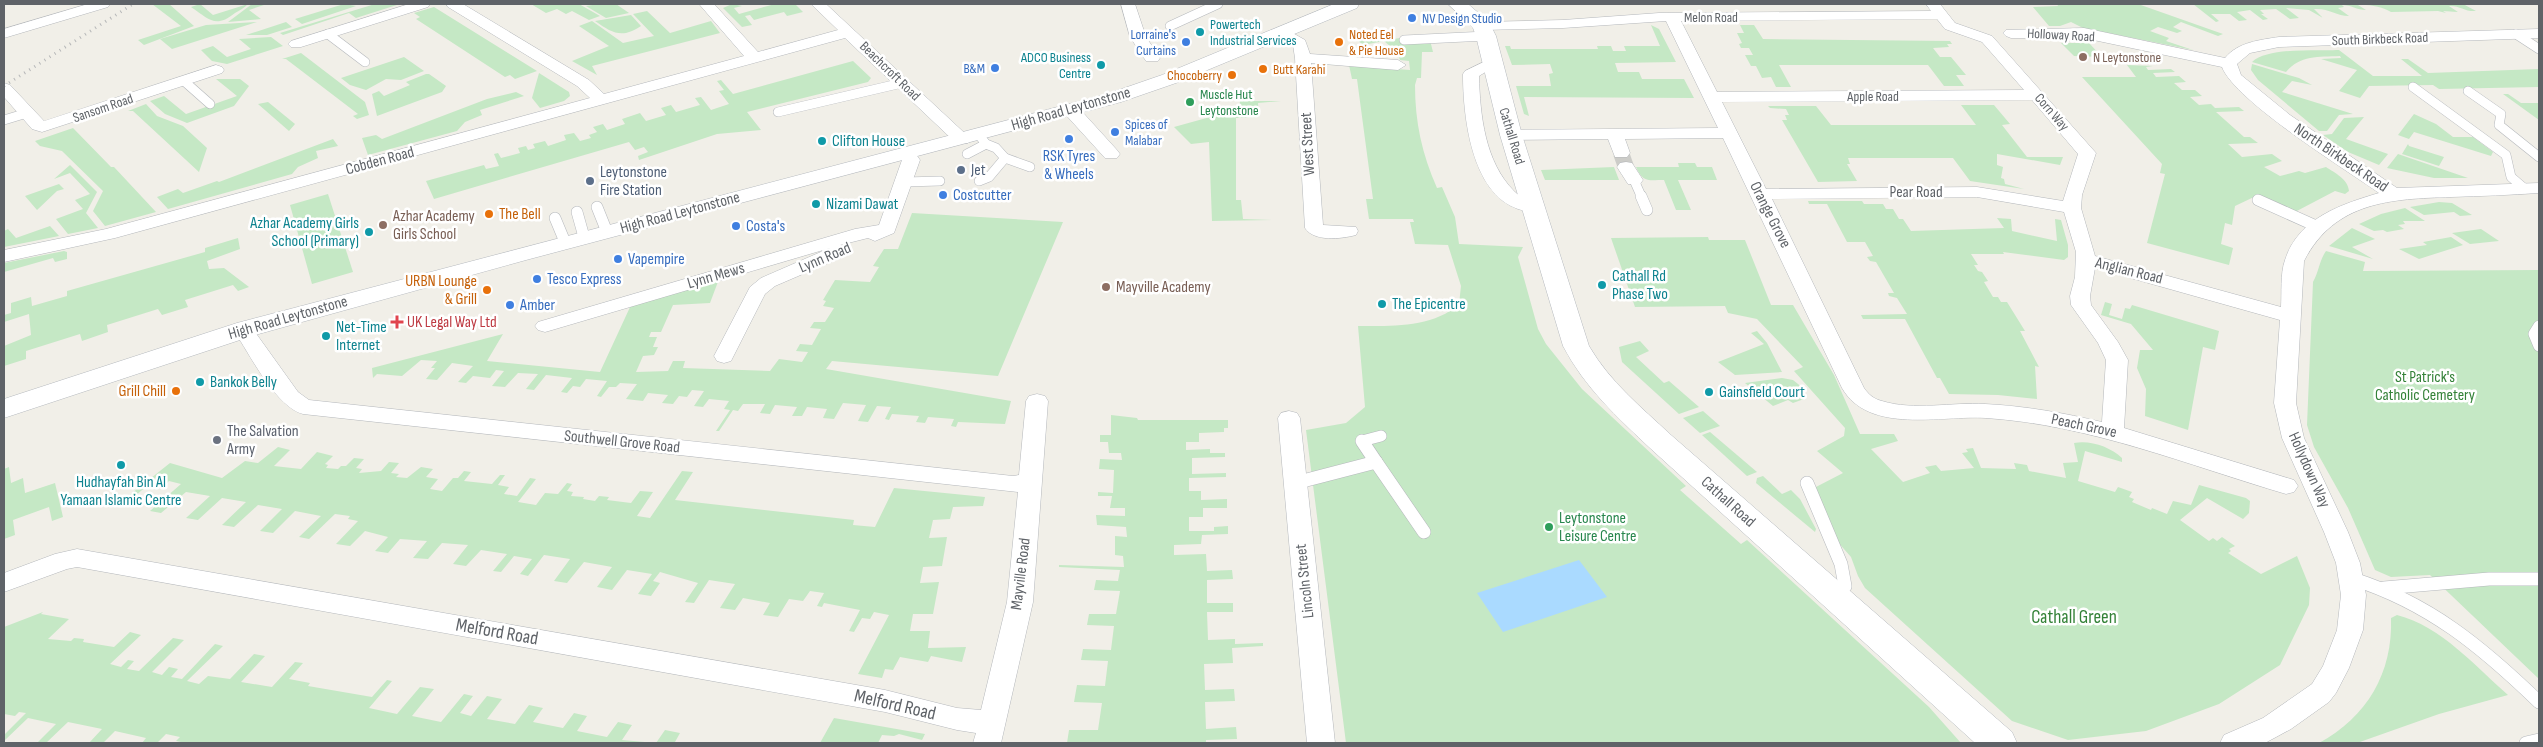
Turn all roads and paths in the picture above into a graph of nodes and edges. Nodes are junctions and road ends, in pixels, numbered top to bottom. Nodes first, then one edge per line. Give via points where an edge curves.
1 (103, 4) edge
2 (423, 4) edge
3 (453, 4) edge
4 (706, 4) edge
5 (818, 4) edge
6 (1128, 4) edge
7 (1218, 4) edge
8 (1350, 4) edge
9 (1457, 4) edge
10 (1734, 4) edge
11 (1316, 10) edge
12 (1937, 10) edge
13 (1671, 17) junction
14 (1742, 17) junction
15 (1170, 26) dead end
16 (1484, 31) junction
17 (849, 32) junction
18 (1282, 32) junction
19 (2011, 33) dead end
20 (2539, 33) edge
21 (4, 34) edge
22 (328, 34) junction
23 (2516, 34) junction
24 (1404, 40) dead end
25 (296, 44) dead end
26 (2539, 49) edge
27 (755, 58) junction
28 (1152, 58) dead end
29 (1303, 58) junction
30 (365, 62) dead end
31 (1492, 63) junction
32 (2229, 64) junction
33 (1398, 65) dead end
34 (216, 70) dead end
35 (184, 81) junction
36 (902, 82) junction
37 (2413, 87) dead end
38 (4, 88) edge
39 (2468, 91) dead end
40 (2036, 95) junction
41 (1710, 97) junction
42 (602, 100) junction
43 (210, 104) dead end
44 (1071, 110) junction
45 (778, 112) dead end
46 (27, 113) junction
47 (4, 120) edge
48 (1614, 133) junction
49 (1728, 133) junction
50 (1511, 135) junction
51 (975, 146) junction
52 (907, 154) junction
53 (2539, 157) edge
54 (1005, 158) junction
55 (1113, 158) dead end
56 (1030, 167) dead end
57 (1627, 167) joint
58 (934, 179) dead end
59 (979, 181) dead end
60 (905, 182) junction
61 (2532, 188) edge
62 (1760, 194) junction
63 (2392, 194) junction
64 (2258, 200) dead end
65 (597, 207) dead end
66 (1534, 208) junction
67 (2072, 208) junction
68 (1647, 210) dead end
69 (577, 212) dead end
70 (555, 218) dead end
71 (2316, 226) junction
72 (887, 229) junction
73 (1349, 231) dead end
74 (586, 237) junction
75 (4, 256) edge
76 (2087, 260) junction
77 (2290, 316) junction
78 (545, 326) dead end
79 (2539, 326) edge
80 (248, 337) dead end
81 (2539, 346) edge
82 (724, 356) dead end
83 (1037, 401) dead end
84 (1874, 407) joint
85 (4, 409) edge
86 (1289, 418) dead end
87 (2113, 432) junction
88 (1381, 436) dead end
89 (1376, 462) junction
90 (1031, 482) junction
91 (1295, 483) junction
92 (1807, 483) dead end
93 (2286, 486) dead end
94 (1424, 532) dead end
95 (2353, 579) junction
96 (2539, 579) edge
97 (4, 583) edge
98 (2383, 588) junction
99 (1831, 592) junction
100 (2539, 702) edge
101 (990, 733) edge
102 (2539, 740) edge
103 (1321, 743) edge
104 (1999, 743) edge
105 (2234, 743) edge
106 (2526, 743) edge

1 - 21 street
2 - 22 street
3 - 42 street via 585,84
4 - 27 street
5 - 17 street, Beachcroft Road
6 - 28 street via 1138,38
7 - 15 lane
8 - 11 street, High Road Leytonstone
9 - 16 street
10 - 14 street
11 - 18 street, High Road Leytonstone
12 - 14 street, Melon Road
12 - 40 street, Corn Way via 1950,26 1988,40
13 - 14 street, Melon Road
13 - 16 street, Melon Road
13 - 41 street, Orange Grove
16 - 24 lane
16 - 31 street, Cathall Road
17 - 27 street, Cobden Road
17 - 36 street, Beachcroft Road
18 - 29 street, West Street via 1300,43
18 - 44 street, High Road Leytonstone via 1157,84
19 - 32 street, Holloway Road via 2084,33
20 - 23 street, South Birkbeck Road
22 - 25 street
22 - 30 lane
23 - 26 lane
23 - 32 street, South Birkbeck Road via 2279,42 2243,50
27 - 42 street, Cobden Road
29 - 33 street
29 - 73 street, West Street via 1314,228 1321,232
31 - 50 street, Cathall Road
31 - 66 street, Cathall Road via 1471,74 1474,119 1483,155 1500,189 1511,199
32 - 63 street, North Birkbeck Road via 2234,77 2284,119
34 - 35 street, Sansom Road
35 - 43 lane
35 - 46 street, Sansom Road via 53,125 42,127
36 - 45 lane
36 - 51 street, Beachcroft Road
37 - 61 lane via 2506,155 2511,177
38 - 46 street, Sansom Road
39 - 53 lane via 2501,114 2499,125
40 - 41 street, Apple Road
40 - 67 street, Corn Way via 2087,153
41 - 49 street, Orange Grove
42 - 75 street, Cobden Road via 108,234
44 - 51 street, High Road Leytonstone
44 - 55 street
46 - 47 lane
48 - 49 street
48 - 50 street
48 - 57 street
49 - 62 street, Orange Grove
50 - 66 street, Cathall Road
51 - 52 street, High Road Leytonstone
51 - 54 lane via 996,148
52 - 60 street via 911,160
52 - 74 street, High Road Leytonstone
54 - 56 lane
54 - 59 lane via 989,177
57 - 68 lane
58 - 60 lane
60 - 72 street
61 - 63 street, North Birkbeck Road
62 - 67 street, Pear Road via 1977,192
62 - 84 street, Orange Grove via 1856,394
63 - 71 street, Hollydown Way via 2343,209
64 - 71 lane
65 - 74 lane
66 - 99 street, Cathall Road via 1581,357 1611,396
67 - 76 street, Corn Way
69 - 74 lane
70 - 74 lane
71 - 77 street, Hollydown Way via 2300,246 2294,261
72 - 78 street, Lynn Mews via 862,233
72 - 82 street, Lynn Road via 762,287 754,296
74 - 85 street, High Road Leytonstone via 246,329
76 - 77 street, Anglian Road
76 - 87 street, Anglian Road via 2081,305 2117,360
77 - 95 street, Hollydown Way via 2285,403 2288,424 2301,459 2337,531
79 - 81 lane via 2534,334
80 - 90 street, Southwell Grove Road via 290,397 303,407 1013,484
83 - 90 street, Mayville Road
84 - 87 street, Peach Grove via 2017,413
86 - 91 street, Lincoln Street
87 - 93 street, Peach Grove
88 - 89 lane via 1362,441
89 - 91 lane
89 - 94 lane
90 - 101 street, Mayville Road via 1020,602
91 - 103 street, Lincoln Street
92 - 99 lane via 1841,564 1845,586
95 - 98 lane
95 - 105 street, Hollydown Way via 2352,625 2346,648 2324,689 2284,721 2254,737
96 - 98 lane via 2489,579
97 - 101 street, Melford Road via 77,558 885,701 956,719
98 - 100 lane via 2456,628
99 - 104 street, Cathall Road
102 - 106 lane

